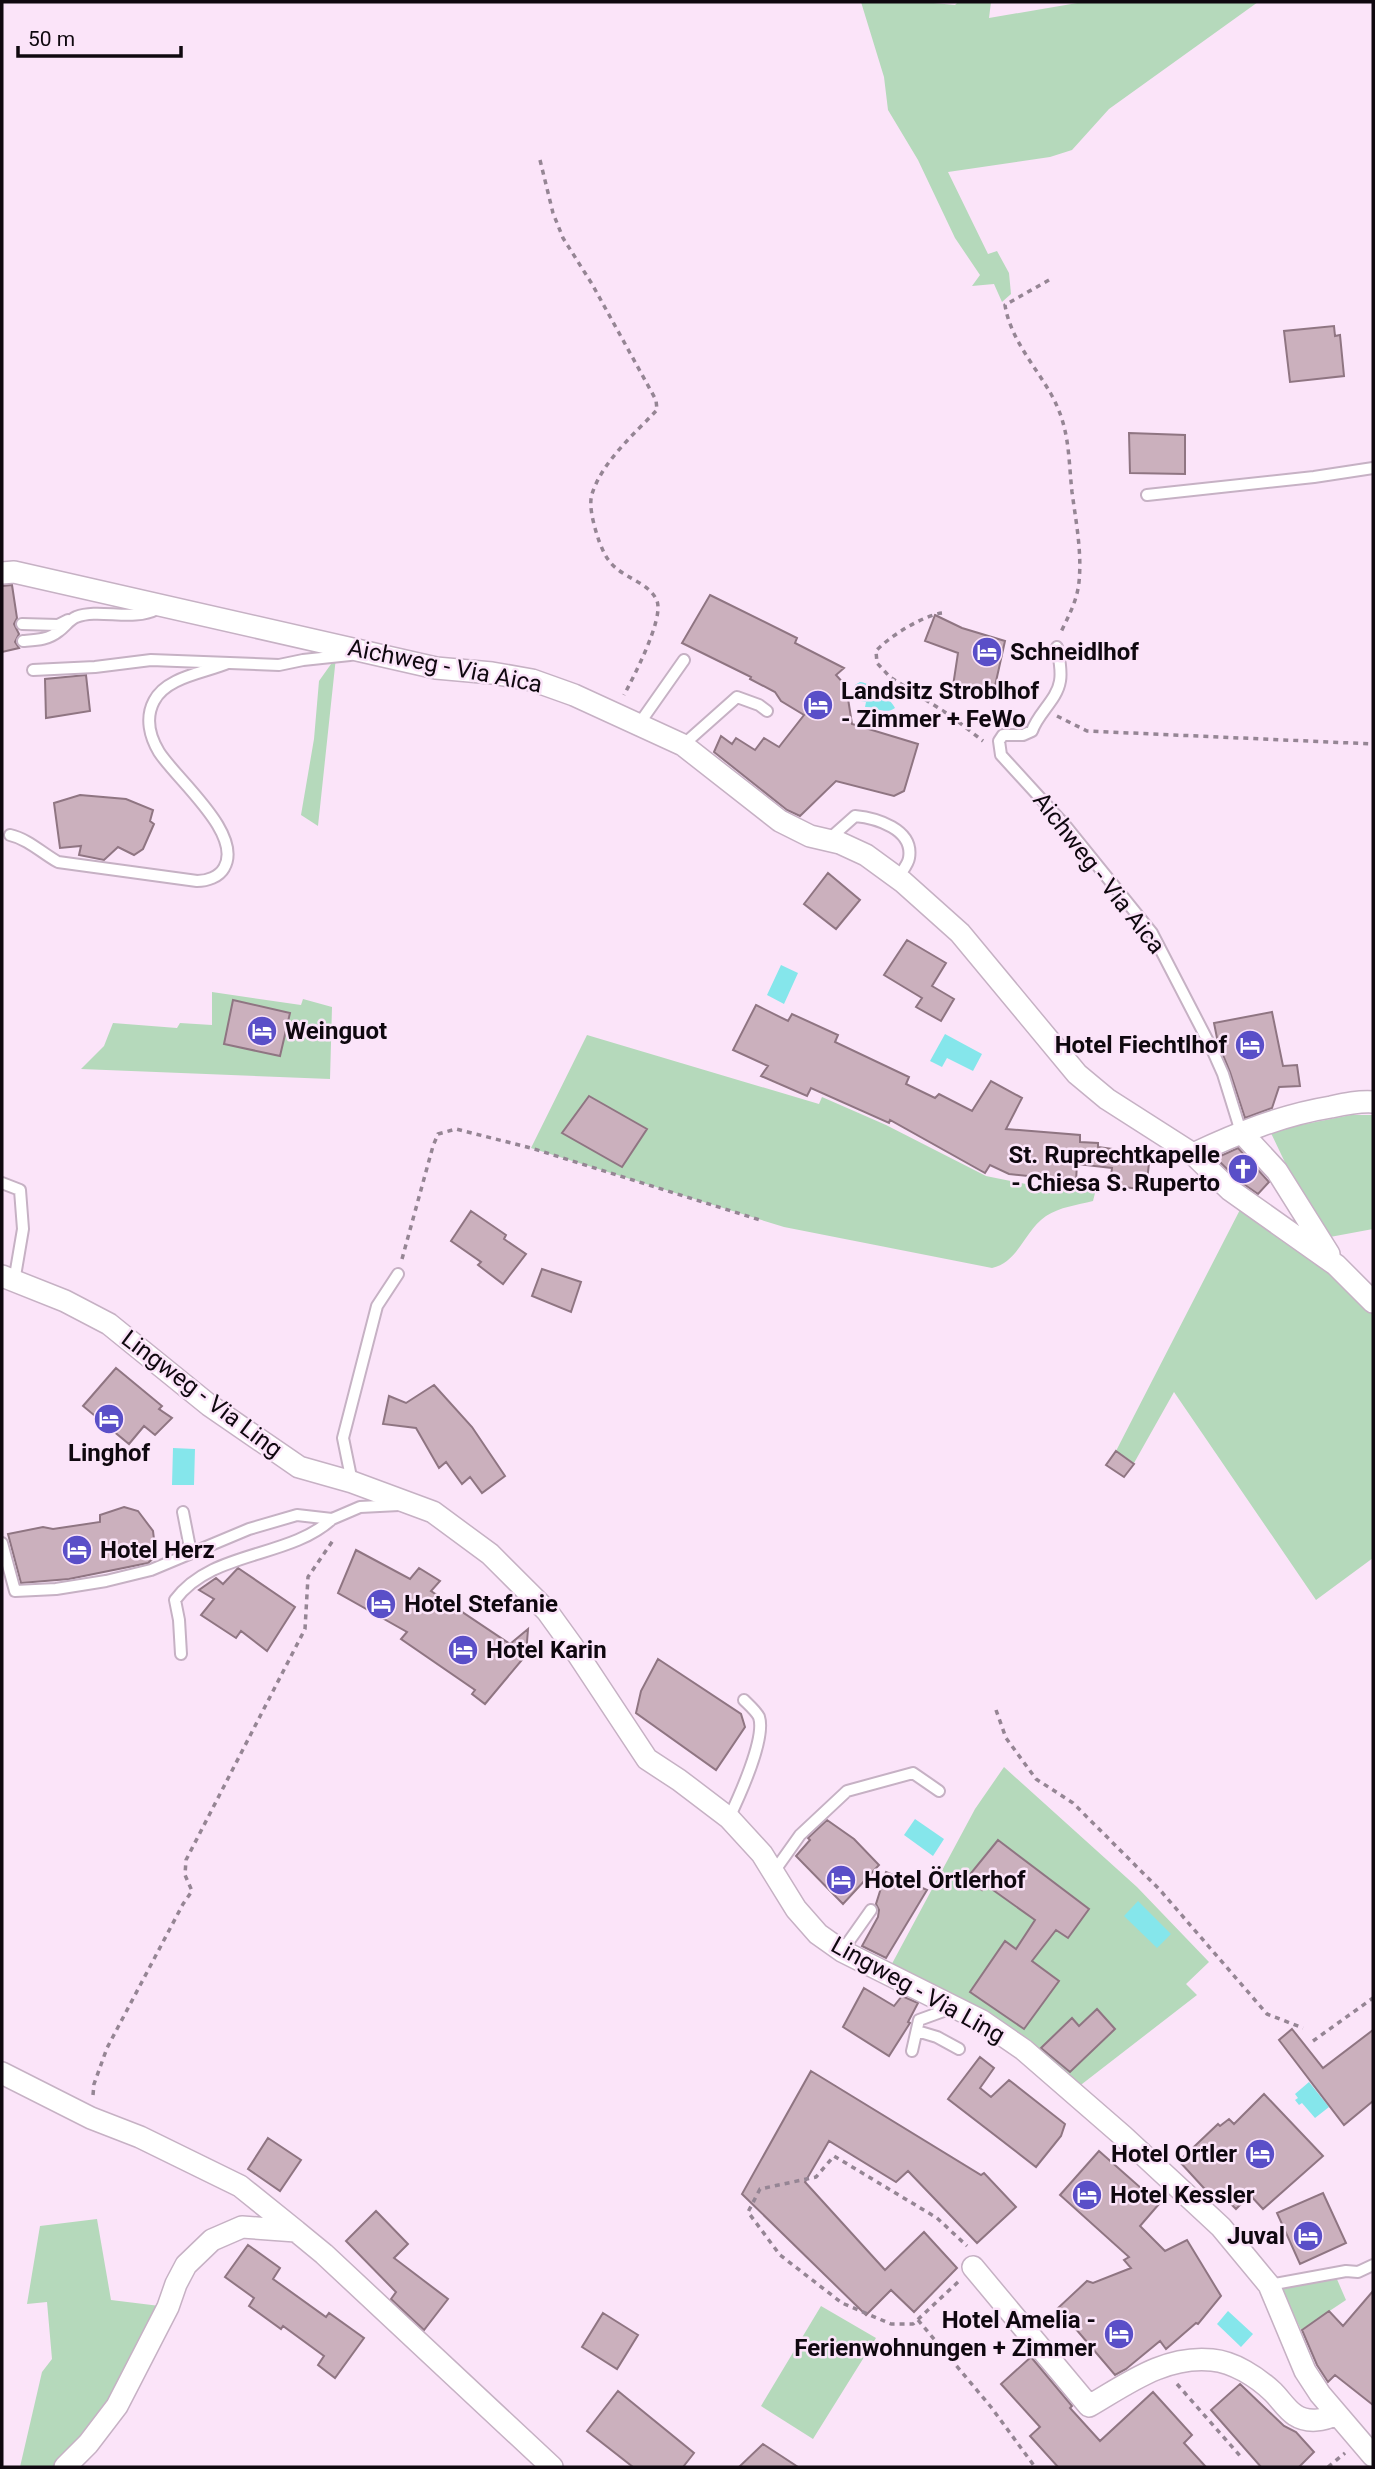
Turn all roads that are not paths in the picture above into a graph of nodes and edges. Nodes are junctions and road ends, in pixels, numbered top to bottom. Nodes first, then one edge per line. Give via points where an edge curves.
1 (1373, 468) edge
2 (1147, 495) dead end
3 (2, 573) edge
4 (163, 606) junction
5 (74, 618) junction
6 (22, 624) dead end
7 (23, 641) dead end
8 (1057, 647) road end
9 (367, 652) junction
10 (684, 660) dead end
11 (228, 663) junction
12 (33, 670) dead end
13 (767, 711) dead end
14 (639, 724) junction
15 (683, 745) junction
16 (10, 835) dead end
17 (828, 840) junction
18 (898, 878) junction
19 (1370, 1097) edge
20 (1241, 1132) junction
21 (1193, 1154) junction
22 (2, 1183) edge
23 (1336, 1265) junction
24 (398, 1274) road end
25 (8, 1279) edge
26 (1373, 1302) edge
27 (352, 1482) junction
28 (412, 1504) junction
29 (183, 1512) dead end
30 (332, 1519) junction
31 (2, 1543) edge
32 (191, 1553) junction
33 (181, 1654) dead end
34 (744, 1700) dead end
35 (939, 1791) dead end
36 (729, 1818) junction
37 (773, 1873) junction
38 (871, 1910) dead end
39 (842, 1951) junction
40 (955, 2008) junction
41 (917, 2031) junction
42 (959, 2049) dead end
43 (912, 2050) dead end
44 (2, 2073) edge
45 (296, 2231) junction
46 (967, 2262) road end
47 (1373, 2265) edge
48 (1269, 2285) junction
49 (1336, 2414) junction
50 (1373, 2456) edge
51 (65, 2467) edge
52 (552, 2467) edge

1 - 2 lane
3 - 4 street, Aichweg - Via Aica via 15,572
4 - 5 lane via 116,617
4 - 9 street, Aichweg - Via Aica
5 - 6 lane via 58,625
5 - 7 lane via 45,639
8 - 20 lane, Aichweg - Via Aica via 1060,682 1032,731 1003,735 1001,755 1152,933 1211,1047
9 - 11 lane via 279,665
9 - 14 street, Aichweg - Via Aica via 436,668 532,680
10 - 14 lane
11 - 12 lane via 151,660
11 - 16 lane via 162,689 149,716 159,752 220,828 228,846 223,871 197,881 58,862 23,838
13 - 15 lane via 737,696
14 - 15 street, Aichweg - Via Aica
15 - 17 street, Aichweg - Via Aica via 780,821
17 - 18 street, Aichweg - Via Aica via 866,855
17 - 18 lane via 855,816 888,823 907,842 909,857
18 - 21 street, Aichweg - Via Aica via 960,933 1077,1074 1107,1099
19 - 20 street via 1304,1111
20 - 21 street
20 - 23 street, Aichweg - Via Aica via 1277,1171
21 - 23 street, Aichweg - Via Aica via 1230,1190
22 - 25 lane via 20,1189 23,1229
23 - 26 street, Aichweg - Via Aica
24 - 27 lane via 377,1306 343,1437
25 - 27 street, Lingweg - Via Ling via 109,1324 209,1405 299,1466
27 - 28 street, Lingweg - Via Ling
28 - 30 lane, Lingweg - Via Ling via 360,1507
28 - 36 street, Lingweg - Via Ling via 433,1512 490,1554 547,1611 647,1759
29 - 32 lane
30 - 32 lane, Lingweg - Via Ling via 297,1516 249,1529
30 - 33 lane, Lingweg - Via Ling via 320,1530 221,1566 184,1588 175,1600
31 - 32 lane, Lingweg - Via Ling via 15,1591 106,1581
34 - 36 lane via 758,1717 760,1735
35 - 37 lane via 914,1773 846,1791 800,1835
36 - 37 street, Lingweg - Via Ling
37 - 39 street, Lingweg - Via Ling via 818,1934
38 - 39 lane
39 - 40 street, Lingweg - Via Ling
40 - 41 lane via 919,2020
40 - 48 street, Lingweg - Via Ling via 1024,2050 1123,2136 1221,2227
41 - 42 lane
41 - 43 lane
44 - 45 street via 240,2186
45 - 51 street via 242,2227 212,2240 186,2265 117,2406
45 - 52 street
46 - 49 street via 1088,2406 1173,2362 1213,2360 1248,2372 1296,2415 1318,2420
47 - 48 lane via 1358,2272
48 - 49 street, Lingweg - Via Ling via 1305,2371
49 - 50 street, Lingweg - Via Ling

